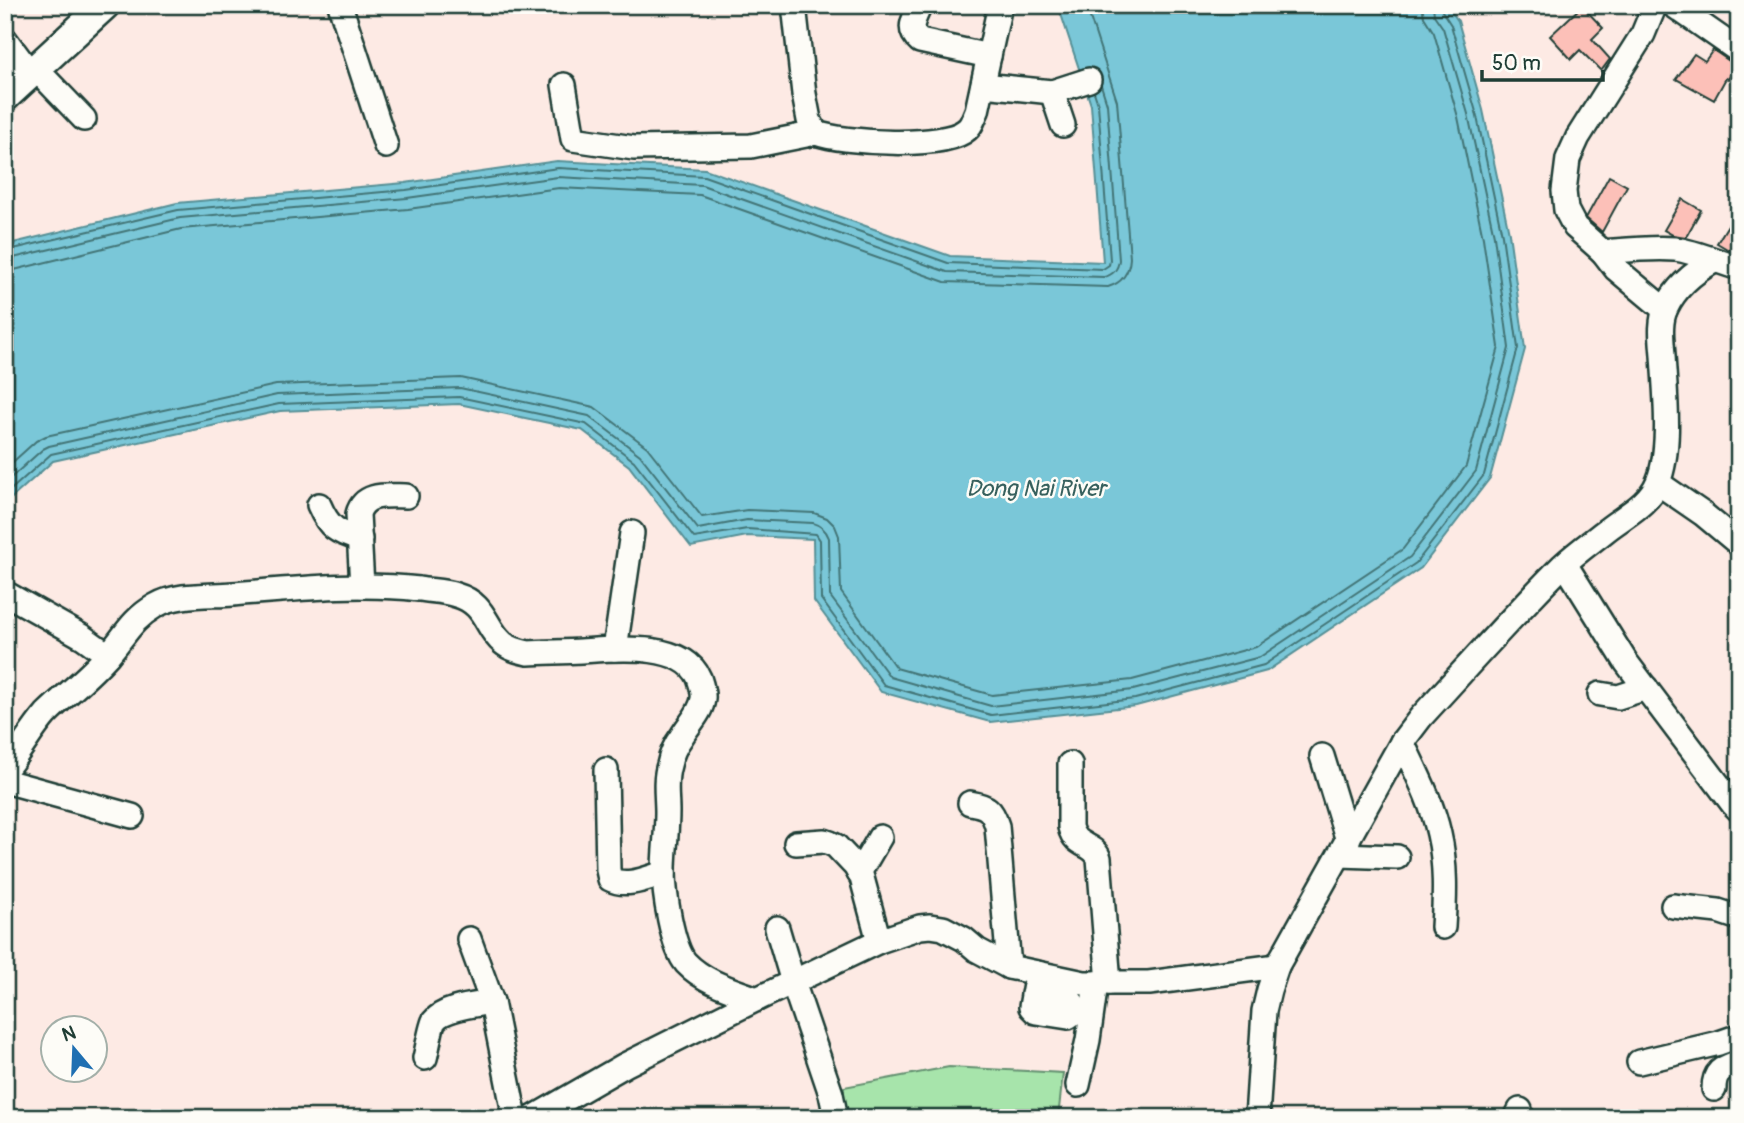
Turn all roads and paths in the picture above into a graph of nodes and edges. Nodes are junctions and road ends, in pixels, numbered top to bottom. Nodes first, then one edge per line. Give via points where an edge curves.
1 (105, 5) edge
2 (340, 5) edge
3 (794, 5) edge
4 (920, 5) edge
5 (1000, 5) edge
6 (1655, 5) edge
7 (1673, 5) edge
8 (5, 39) edge
9 (1739, 51) edge
10 (989, 57) junction
11 (34, 71) junction
12 (1089, 80) dead end
13 (564, 85) dead end
14 (983, 85) junction
15 (1052, 92) junction
16 (5, 97) edge
17 (84, 120) dead end
18 (1063, 125) dead end
19 (816, 133) junction
20 (386, 146) dead end
21 (1603, 252) junction
22 (1714, 261) junction
23 (1739, 268) edge
24 (1665, 310) junction
25 (1657, 483) junction
26 (406, 496) dead end
27 (318, 505) dead end
28 (632, 533) dead end
29 (360, 539) junction
30 (1739, 544) edge
31 (1565, 564) junction
32 (362, 586) junction
33 (5, 593) edge
34 (615, 649) junction
35 (108, 655) junction
36 (1646, 688) junction
37 (1600, 694) dead end
38 (1402, 742) junction
39 (1322, 756) dead end
40 (1070, 764) dead end
41 (5, 770) edge
42 (606, 770) dead end
43 (5, 781) edge
44 (970, 803) dead end
45 (1739, 810) edge
46 (132, 816) dead end
47 (880, 837) dead end
48 (796, 843) dead end
49 (1344, 848) junction
50 (1397, 857) dead end
51 (664, 873) junction
52 (859, 873) junction
53 (1673, 906) dead end
54 (1739, 918) edge
55 (1443, 927) dead end
56 (777, 928) dead end
57 (469, 939) dead end
58 (880, 941) junction
59 (1277, 966) junction
60 (1009, 967) junction
61 (793, 982) junction
62 (1102, 983) junction
63 (757, 999) junction
64 (492, 1002) junction
65 (1739, 1036) edge
66 (425, 1058) dead end
67 (1639, 1062) dead end
68 (1739, 1062) edge
69 (1078, 1085) dead end
70 (1714, 1089) dead end
71 (517, 1118) edge
72 (533, 1118) edge
73 (836, 1118) edge
74 (1257, 1118) edge

1 - 11 main road
2 - 20 street
3 - 19 street via 804,94
4 - 10 street via 913,36
5 - 10 street
6 - 21 street via 1643,34 1568,159 1566,210 1575,227
7 - 9 street
8 - 11 street
10 - 14 street
11 - 16 main road
11 - 17 street
12 - 15 street
13 - 19 street via 573,139 634,148 751,146
14 - 15 street
14 - 19 street via 972,123 956,136 923,142 868,142
15 - 18 street
21 - 22 street via 1674,249
21 - 24 street via 1616,269
22 - 23 street
22 - 24 street via 1687,278
24 - 25 street via 1666,445
25 - 30 street
25 - 31 street via 1645,503
26 - 29 street via 368,499 361,505
27 - 29 street via 335,529
28 - 34 street
29 - 32 street
31 - 36 street
31 - 38 street
32 - 34 street via 457,595 470,601 503,644 514,650
32 - 35 street via 166,600 134,622
33 - 35 street
34 - 51 street via 667,654 689,664 701,683 699,709 668,766
35 - 41 street via 45,716
36 - 37 street via 1618,696
36 - 45 street
38 - 49 street
38 - 55 street via 1440,836
39 - 49 street
40 - 62 street via 1072,835 1099,858
42 - 51 street via 610,879 627,883
43 - 46 street
44 - 60 street via 989,809 997,826
47 - 52 street
48 - 52 street via 831,843
49 - 50 street
49 - 59 street
51 - 63 street via 671,930 685,961 696,972
52 - 58 street
53 - 54 street
56 - 61 street
57 - 64 street
58 - 60 street via 920,927 943,928
58 - 61 street
59 - 62 street via 1149,983
59 - 74 street via 1264,1011
60 - 62 street via 1035,983
61 - 63 street
61 - 73 street
62 - 69 street
63 - 72 street via 625,1065
64 - 66 street via 458,1007 434,1021
64 - 71 street
65 - 67 street
68 - 70 street via 1717,1073

